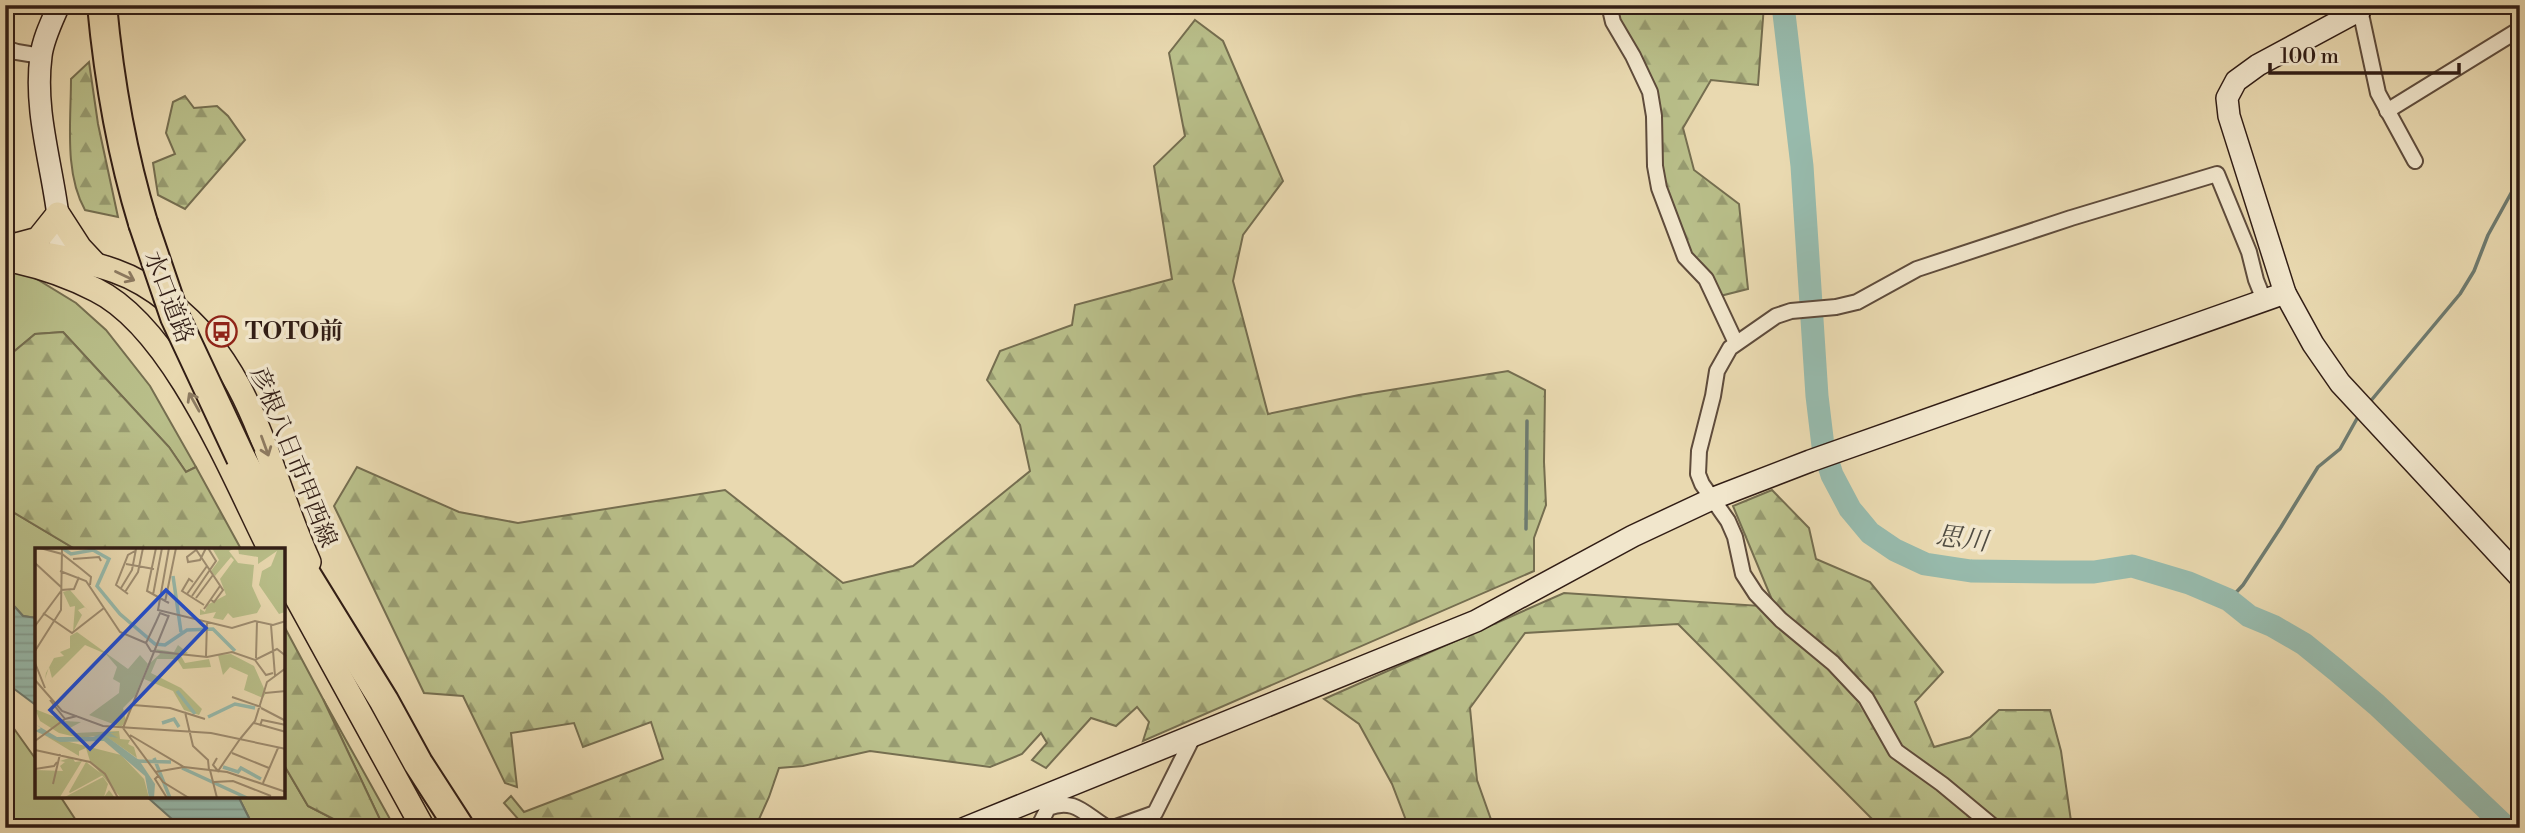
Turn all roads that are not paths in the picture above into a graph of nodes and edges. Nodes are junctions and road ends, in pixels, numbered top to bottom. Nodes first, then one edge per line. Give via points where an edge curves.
1 (59, 5) edge
2 (102, 5) edge
3 (1609, 5) edge
4 (2362, 7) edge
5 (2520, 29) edge
6 (5, 48) edge
7 (41, 56) junction
8 (2387, 111) junction
9 (2415, 161) dead end
10 (58, 214) junction
11 (20, 251) edge
12 (61, 255) junction
13 (5, 258) edge
14 (96, 265) junction
15 (96, 290) junction
16 (2285, 293) junction
17 (2264, 300) junction
18 (1736, 343) junction
19 (1714, 499) junction
20 (269, 548) edge
21 (281, 548) edge
22 (291, 571) edge
23 (2520, 577) edge
24 (353, 652) junction
25 (1193, 737) junction
26 (1045, 801) junction
27 (423, 828) edge
28 (439, 828) edge
29 (460, 828) edge
30 (965, 828) edge
31 (1038, 828) edge
32 (1110, 828) edge
33 (1994, 828) edge

1 - 7 street
2 - 21 highway, 水口道路, bridge via 119,134 143,223 175,317
3 - 18 street via 1613,22 1650,92 1658,188 1685,257 1706,279
4 - 8 street via 2378,93
4 - 16 street via 2258,65 2236,81 2227,99
5 - 8 street
6 - 7 street
7 - 10 street via 42,117
8 - 9 street
10 - 11 main road via 44,233
10 - 12 street
10 - 14 main road
11 - 12 main road, 彦根八日市甲西線
11 - 13 main road, 彦根八日市甲西線
11 - 15 main road, 彦根八日市甲西線
12 - 14 main road, 彦根八日市甲西線
12 - 15 main road
14 -> 24 main road, 彦根八日市甲西線 via 149,287 193,321 225,360 247,401 305,553
20 -> 15 main road, 彦根八日市甲西線 via 170,360 128,312
16 - 17 street
16 - 23 street via 2340,383
17 - 18 street via 2217,174 1917,269 1857,302 1776,316
17 - 19 street
18 - 19 street via 1717,371 1699,451 1698,474
19 - 25 street via 1633,536 1476,621
19 - 33 street via 1728,521 1743,574 1756,594 1858,689 1896,751
22 - 24 highway, 水口道路 via 307,576
22 - 27 main road
22 - 28 highway, 水口道路 via 301,581
24 - 29 highway, 水口道路
25 - 26 street
25 - 32 street via 1155,813
26 - 30 street
26 - 31 street
26 - 32 street via 1074,804

